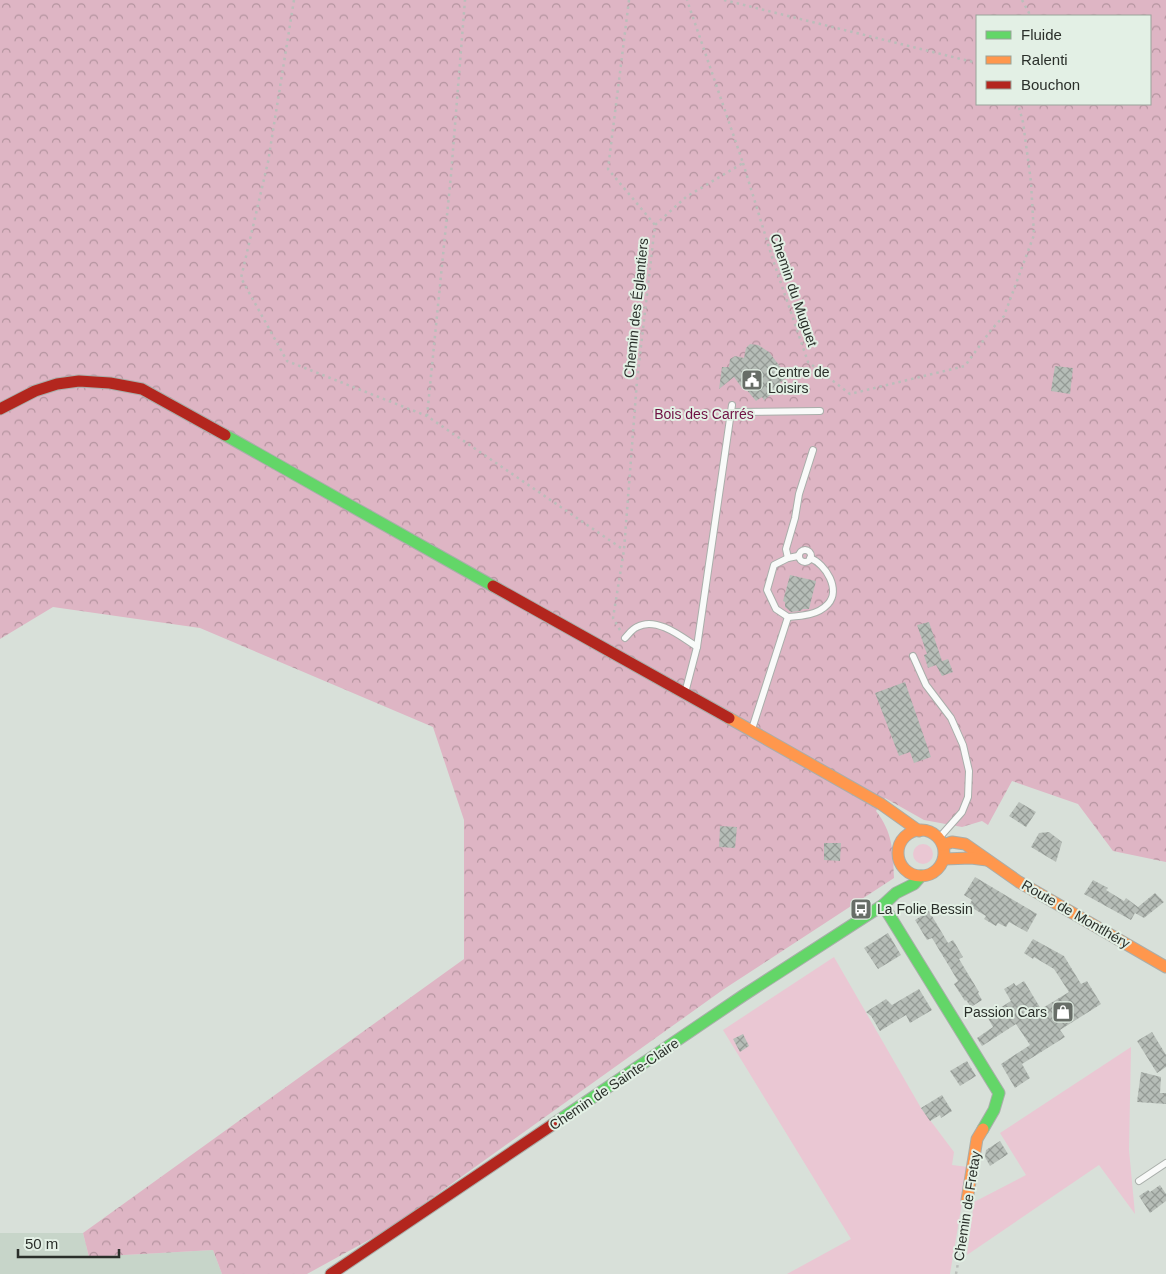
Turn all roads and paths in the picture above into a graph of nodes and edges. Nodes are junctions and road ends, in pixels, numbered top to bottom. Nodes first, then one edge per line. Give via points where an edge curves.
1 (294, 0) edge
2 (465, 0) edge
3 (629, 0) edge
4 (687, 0) edge
5 (724, 0) edge
6 (1022, 0) edge
7 (1029, 15) edge
8 (976, 63) edge
9 (1018, 105) edge
10 (743, 164) junction
11 (655, 225) junction
12 (0, 409) edge
13 (820, 411) dead end
14 (426, 416) junction
15 (813, 450) dead end
16 (624, 550) junction
17 (788, 558) junction
18 (788, 617) junction
19 (625, 638) joint
20 (698, 647) junction
21 (913, 656) dead end
22 (685, 694) junction
23 (751, 730) junction
24 (881, 804) junction
25 (919, 830) junction
26 (941, 841) junction
27 (900, 846) junction
28 (944, 859) junction
29 (987, 860) junction
30 (900, 863) junction
31 (921, 876) junction
32 (896, 892) junction
33 (883, 905) junction
34 (1166, 967) edge
35 (1166, 1163) edge
36 (1139, 1181) dead end
37 (967, 1200) joint
38 (331, 1274) edge
39 (956, 1274) edge

1 - 14 path via 268,162 240,278 287,361
2 - 14 path
3 - 11 path via 608,169
4 - 10 path
5 - 8 path
6 - 7 path
9 - 10 path, Chemin du Muguet via 1031,182 1034,235 1004,316 965,366 850,394 808,362
10 - 11 path, Chemin des Églantiers via 686,196
11 - 16 path, Chemin des Églantiers via 637,381
12 - 22 main road via 56,384 76,381 110,382 142,390
13 - 20 lane via 732,408
14 - 16 path
15 - 17 lane via 786,549
16 - 19 path, Chemin des Églantiers via 613,618
17 - 18 lane via 774,566 767,590 776,609
17 - 18 lane via 806,550 809,552 810,558 831,578 833,596 828,605 809,615
18 - 23 lane
19 - 20 lane via 644,624 656,625
20 - 22 lane
21 - 26 lane via 926,685 951,718 963,745 969,771 968,797 962,812
22 - 23 main road
23 - 24 main road
24 - 25 main road
24 - 27 main road via 896,830
25 - 26 main road via 927,831
25 - 27 main road via 907,836
26 - 28 main road
26 - 29 main road, Route de Montlhéry via 965,844
27 - 30 main road
28 - 29 main road
28 - 31 main road via 933,873
29 - 34 main road, Route de Montlhéry
30 - 31 main road via 909,873
30 - 32 main road
31 - 32 main road, Chemin de Sainte-Claire via 914,884
32 - 33 main road, Chemin de Sainte-Claire
33 - 37 main road, Chemin de Fretay via 999,1093 994,1110 977,1139
33 - 38 main road, Chemin de Sainte-Claire via 774,974
35 - 36 lane
37 - 39 path, Chemin de Fretay

